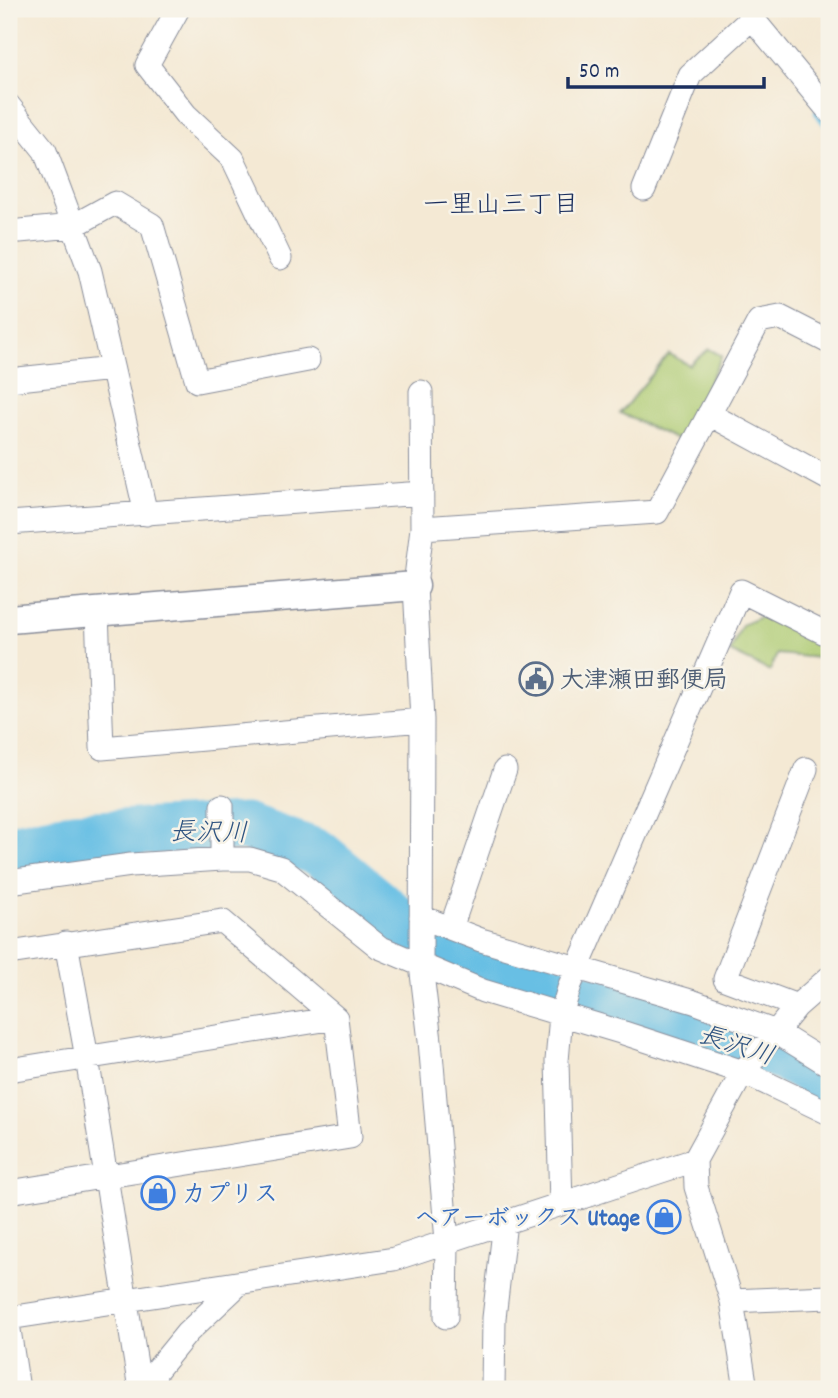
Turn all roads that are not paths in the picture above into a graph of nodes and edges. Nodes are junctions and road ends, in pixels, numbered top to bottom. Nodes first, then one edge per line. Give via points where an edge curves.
1 (178, 9) edge
2 (750, 13) edge
3 (9, 106) edge
4 (829, 111) edge
5 (643, 189) dead end
6 (73, 226) junction
7 (9, 232) edge
8 (280, 258) dead end
9 (829, 342) edge
10 (308, 360) dead end
11 (112, 369) junction
12 (9, 380) edge
13 (421, 392) dead end
14 (709, 414) junction
15 (829, 479) edge
16 (422, 494) junction
17 (146, 514) junction
18 (9, 523) edge
19 (422, 528) junction
20 (415, 586) junction
21 (97, 611) junction
22 (9, 619) edge
23 (829, 635) edge
24 (422, 720) junction
25 (806, 769) dead end
26 (505, 770) dead end
27 (222, 807) dead end
28 (222, 858) junction
29 (9, 883) edge
30 (421, 917) junction
31 (451, 928) junction
32 (66, 943) junction
33 (9, 953) edge
34 (421, 965) junction
35 (577, 970) junction
36 (829, 978) edge
37 (797, 1006) junction
38 (561, 1015) junction
39 (337, 1018) junction
40 (775, 1032) junction
41 (87, 1058) junction
42 (829, 1065) edge
43 (9, 1070) edge
44 (744, 1071) junction
45 (829, 1113) edge
46 (695, 1160) junction
47 (106, 1177) junction
48 (9, 1192) edge
49 (561, 1204) junction
50 (505, 1222) junction
51 (447, 1241) junction
52 (240, 1283) junction
53 (829, 1297) edge
54 (125, 1300) junction
55 (732, 1301) junction
56 (446, 1317) dead end
57 (9, 1318) edge
58 (9, 1330) edge
59 (18, 1389) edge
60 (139, 1389) edge
61 (152, 1389) edge
62 (493, 1389) edge
63 (746, 1389) edge

1 - 8 street via 147,65 186,115 233,159
2 - 4 street
2 - 5 street via 690,75
3 - 6 street via 45,150
6 - 7 street
6 - 10 street via 114,203 152,225 197,381
6 - 11 street via 90,271
9 - 14 street via 780,317 759,321
11 - 12 street
11 - 17 street
13 - 16 street
14 - 15 street
14 - 19 street via 657,512
16 - 17 street
16 - 19 street
17 - 18 street
19 - 20 street
20 - 21 street
20 - 24 street
21 - 22 street
21 - 24 street via 102,748
23 - 35 street via 741,591
24 - 30 street
25 - 37 street via 725,979
26 - 31 street
27 - 28 street
28 - 29 street via 131,865
28 - 34 street via 250,859 281,868 379,947
30 - 31 street
30 - 34 street
31 - 35 street
32 - 33 street
32 - 39 street via 222,921
32 - 41 street
34 - 38 street via 483,991
34 - 51 street
35 - 38 street
35 - 40 street via 694,1002
36 - 37 street
37 - 40 street
38 - 44 street
38 - 49 street via 557,1061
39 - 41 street
39 - 47 street via 350,1137
40 - 42 street
40 - 44 street
41 - 43 street
41 - 47 street
44 - 45 street
44 - 46 street
46 - 49 street
46 - 55 street via 696,1187
47 - 48 street
47 - 54 street
49 - 50 street
50 - 51 street
50 - 62 street via 494,1318
51 - 52 street via 394,1259
51 - 56 street
52 - 54 street
52 - 61 street via 187,1333 156,1371
53 - 55 street
54 - 57 street
54 - 60 street
55 - 63 street
58 - 59 street

